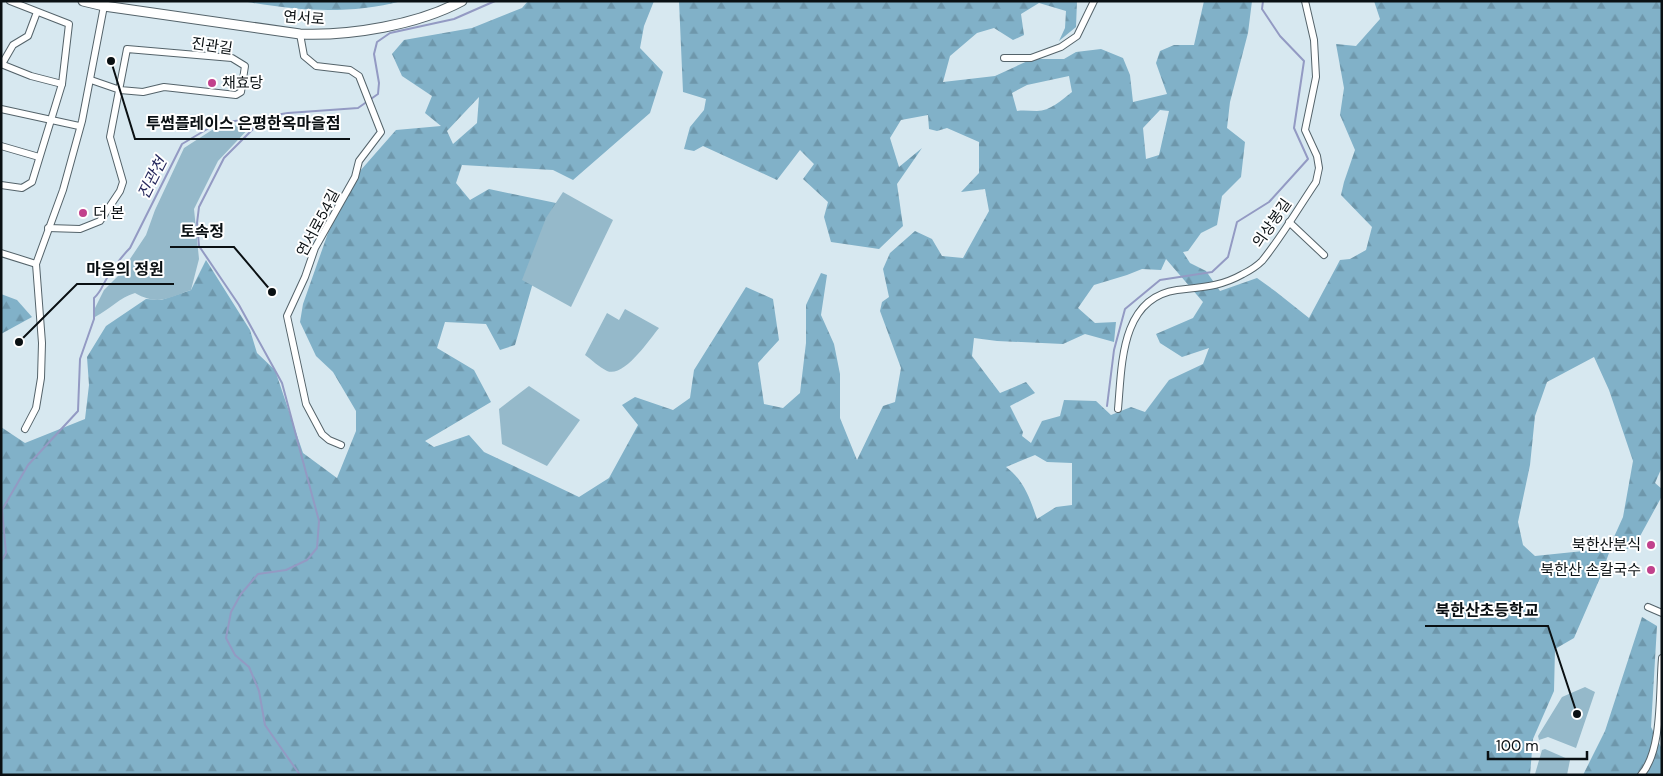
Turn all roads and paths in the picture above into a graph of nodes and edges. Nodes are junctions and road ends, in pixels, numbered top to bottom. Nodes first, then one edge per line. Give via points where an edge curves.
1 (10, 1) edge
2 (83, 1) edge
3 (462, 1) edge
4 (1094, 1) edge
5 (1305, 1) edge
6 (104, 6) junction
7 (37, 12) junction
8 (300, 34) junction
9 (1004, 58) dead end
10 (2, 64) edge
11 (90, 80) junction
12 (62, 84) junction
13 (120, 90) junction
14 (1, 109) edge
15 (52, 119) junction
16 (79, 126) junction
17 (1, 146) edge
18 (39, 157) junction
19 (1, 186) edge
20 (1289, 222) junction
21 (48, 228) junction
22 (1, 253) edge
23 (1324, 255) dead end
24 (36, 264) junction
25 (1118, 409) dead end
26 (25, 429) dead end
27 (341, 445) dead end
28 (1648, 607) dead end
29 (1662, 613) edge
30 (1662, 658) edge
31 (1641, 775) edge

1 - 7 street
2 - 6 main road, 연서로
3 - 8 main road, 연서로 via 420,18 375,29
4 - 9 street via 1077,36 1061,47 1031,58
5 - 20 street, 의상봉길 via 1314,40 1316,77 1306,130 1319,168 1316,182
6 - 8 main road, 연서로
6 - 11 street
7 - 10 street via 28,36 13,44
7 - 12 street via 69,24
8 - 27 street, 연서로54길 via 304,56 316,66 350,70 358,76 382,132 359,161 356,177 315,248 287,316 306,404 322,434
10 - 12 street
11 - 13 street, 진관길
11 - 16 street
12 - 15 street
13 - 13 street, 진관길 via 142,92 164,87 236,95 241,92 244,66 232,58 127,49
13 - 21 street, 진관길 via 110,137 123,182 120,191 100,221 80,229
14 - 15 street
15 - 16 street
15 - 18 street
16 - 21 street via 63,190
17 - 18 street
18 - 19 street via 32,182 22,188
20 - 23 street
20 - 25 street, 의상봉길 via 1261,262 1243,274 1221,285 1164,293 1137,315 1124,345
21 - 24 street
22 - 24 street
24 - 26 street via 42,378 36,408
28 - 29 street
30 - 31 street via 1656,742

